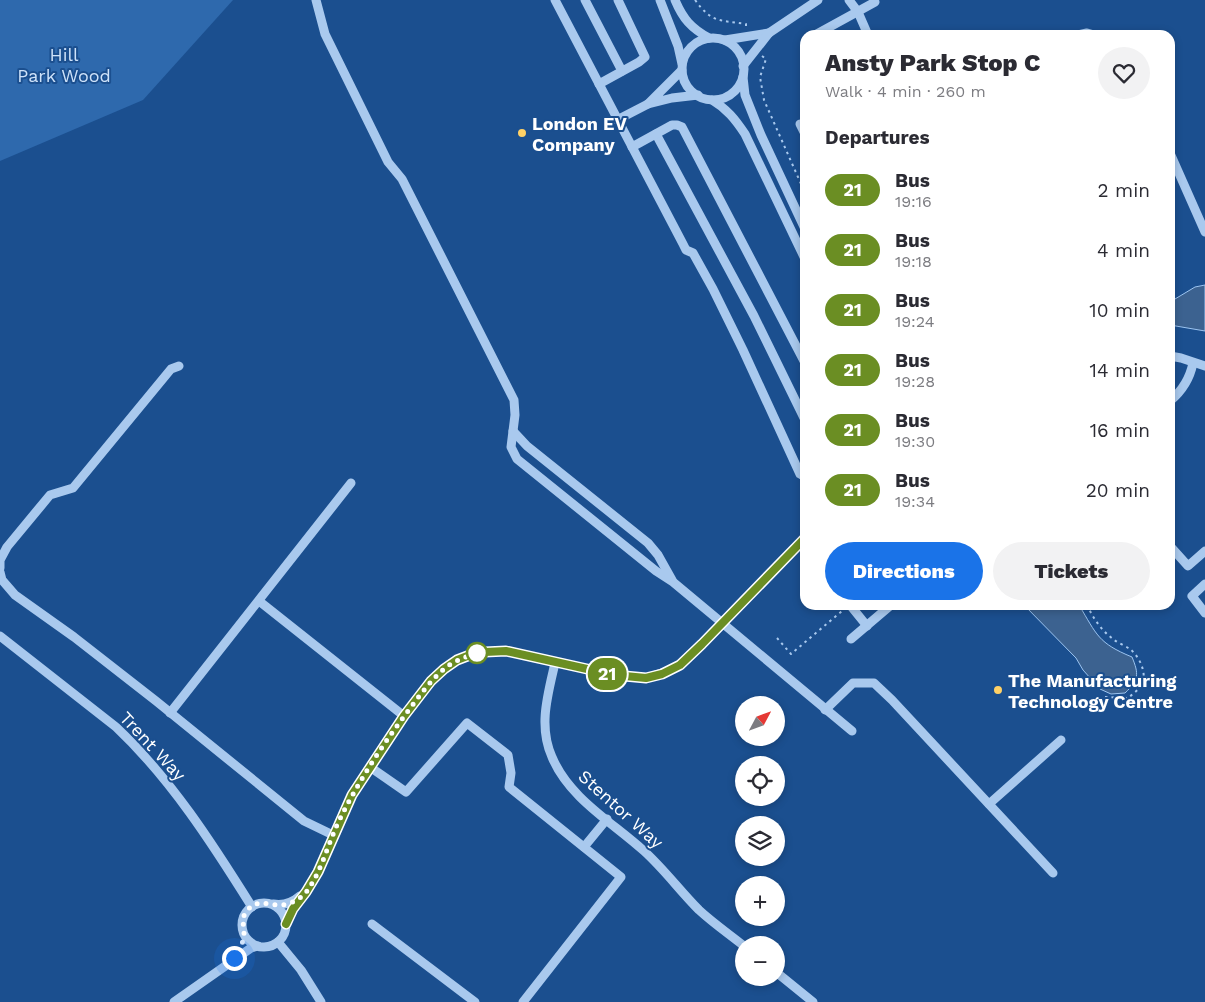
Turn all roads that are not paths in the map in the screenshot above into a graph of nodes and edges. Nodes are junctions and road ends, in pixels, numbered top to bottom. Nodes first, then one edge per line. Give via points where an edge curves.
1 (316, 0) edge
2 (555, 0) edge
3 (585, 0) edge
4 (618, 0) edge
5 (660, 0) edge
6 (675, 0) edge
7 (818, 0) edge
8 (849, 0) edge
9 (875, 2) dead end
10 (858, 12) junction
11 (824, 30) edge
12 (866, 30) edge
13 (769, 33) junction
14 (709, 38) junction
15 (725, 40) junction
16 (682, 67) junction
17 (743, 70) junction
18 (622, 71) junction
19 (598, 84) junction
20 (698, 95) junction
21 (712, 100) junction
22 (648, 104) junction
23 (617, 120) junction
24 (656, 134) junction
25 (632, 147) junction
26 (1175, 165) edge
27 (800, 219) edge
28 (1205, 232) edge
29 (800, 248) edge
30 (800, 353) edge
31 (1175, 358) edge
32 (1193, 363) junction
33 (179, 366) dead end
34 (1205, 366) edge
35 (1175, 397) edge
36 (800, 410) edge
37 (513, 431) junction
38 (800, 474) edge
39 (351, 483) dead end
40 (800, 543) edge
41 (1205, 551) edge
42 (1175, 552) edge
43 (0, 568) edge
44 (0, 572) edge
45 (673, 582) junction
46 (1205, 584) edge
47 (259, 601) junction
48 (848, 610) edge
49 (885, 610) edge
50 (1205, 613) edge
51 (721, 623) junction
52 (867, 626) junction
53 (0, 636) edge
54 (851, 639) dead end
55 (555, 663) junction
56 (825, 710) junction
57 (170, 713) junction
58 (404, 716) junction
59 (852, 731) dead end
60 (1062, 740) dead end
61 (370, 767) junction
62 (989, 804) junction
63 (606, 819) junction
64 (332, 835) junction
65 (584, 846) junction
66 (1053, 873) dead end
67 (306, 892) junction
68 (273, 904) junction
69 (252, 907) junction
70 (286, 924) junction
71 (372, 924) dead end
72 (244, 934) junction
73 (735, 939) edge
74 (278, 942) junction
75 (258, 946) junction
76 (228, 964) junction
77 (785, 979) edge
78 (174, 1002) edge
79 (321, 1002) edge
80 (475, 1002) edge
81 (523, 1002) edge
82 (813, 1002) edge

1 - 37 street via 325,34 388,162 402,179 514,400
2 - 19 street
3 - 18 street
4 - 18 street via 645,56
5 - 16 street via 678,46
6 - 14 street via 686,20
7 - 13 street
8 - 10 street
9 - 10 street
10 - 11 street
10 - 12 street
13 - 15 street
13 - 17 street
14 - 15 street
14 - 16 street via 689,49
15 - 17 street via 742,58
16 - 20 street via 687,85
16 - 22 street
17 - 21 street via 732,93
17 - 27 street via 744,95
18 - 19 street
19 - 23 street
20 - 21 street
20 - 22 street
21 - 29 street via 733,116 746,134
22 - 23 street
23 - 25 street
24 - 25 street
24 - 30 street via 672,125 682,127
24 - 36 street via 754,316
25 - 38 street via 686,250 693,253 709,282
26 - 28 street
31 - 32 street
32 - 34 street
32 - 35 street
33 - 43 street via 171,369 73,488 50,495 7,547 0,560
37 - 45 street via 527,446 648,543
37 - 45 street via 510,446 517,459
39 - 47 street
40 - 51 street
41 - 42 street via 1188,566
44 - 57 street via 2,580 15,595
45 - 51 street
46 - 50 street via 1192,596
47 - 57 street
47 - 58 street
48 - 52 street
49 - 52 street
51 - 55 street via 680,665 646,678
51 - 56 street
52 - 54 street
53 - 69 street, Trent Way via 128,739 219,852
55 - 58 street via 506,651 470,655 457,660 431,681
55 - 63 street, Stentor Way via 544,716 551,756 562,778
56 - 59 street
56 - 62 street via 853,683 874,683
57 - 64 street via 304,821
58 - 61 street
60 - 62 street
61 - 64 street
61 - 65 street via 406,792 467,723 508,755 509,787
62 - 66 street
63 - 65 street
63 - 73 street, Stentor Way via 646,852 700,910
64 - 67 street via 318,872
65 - 81 street via 621,877
67 - 68 street via 288,903
67 - 70 street
68 - 69 street via 265,902
68 - 70 street via 284,914
69 - 72 street via 244,917
70 - 74 street
71 - 80 street
72 - 75 street
72 - 76 street via 239,951
74 - 75 street
74 - 79 street
75 - 76 street
76 - 78 street
77 - 82 street

